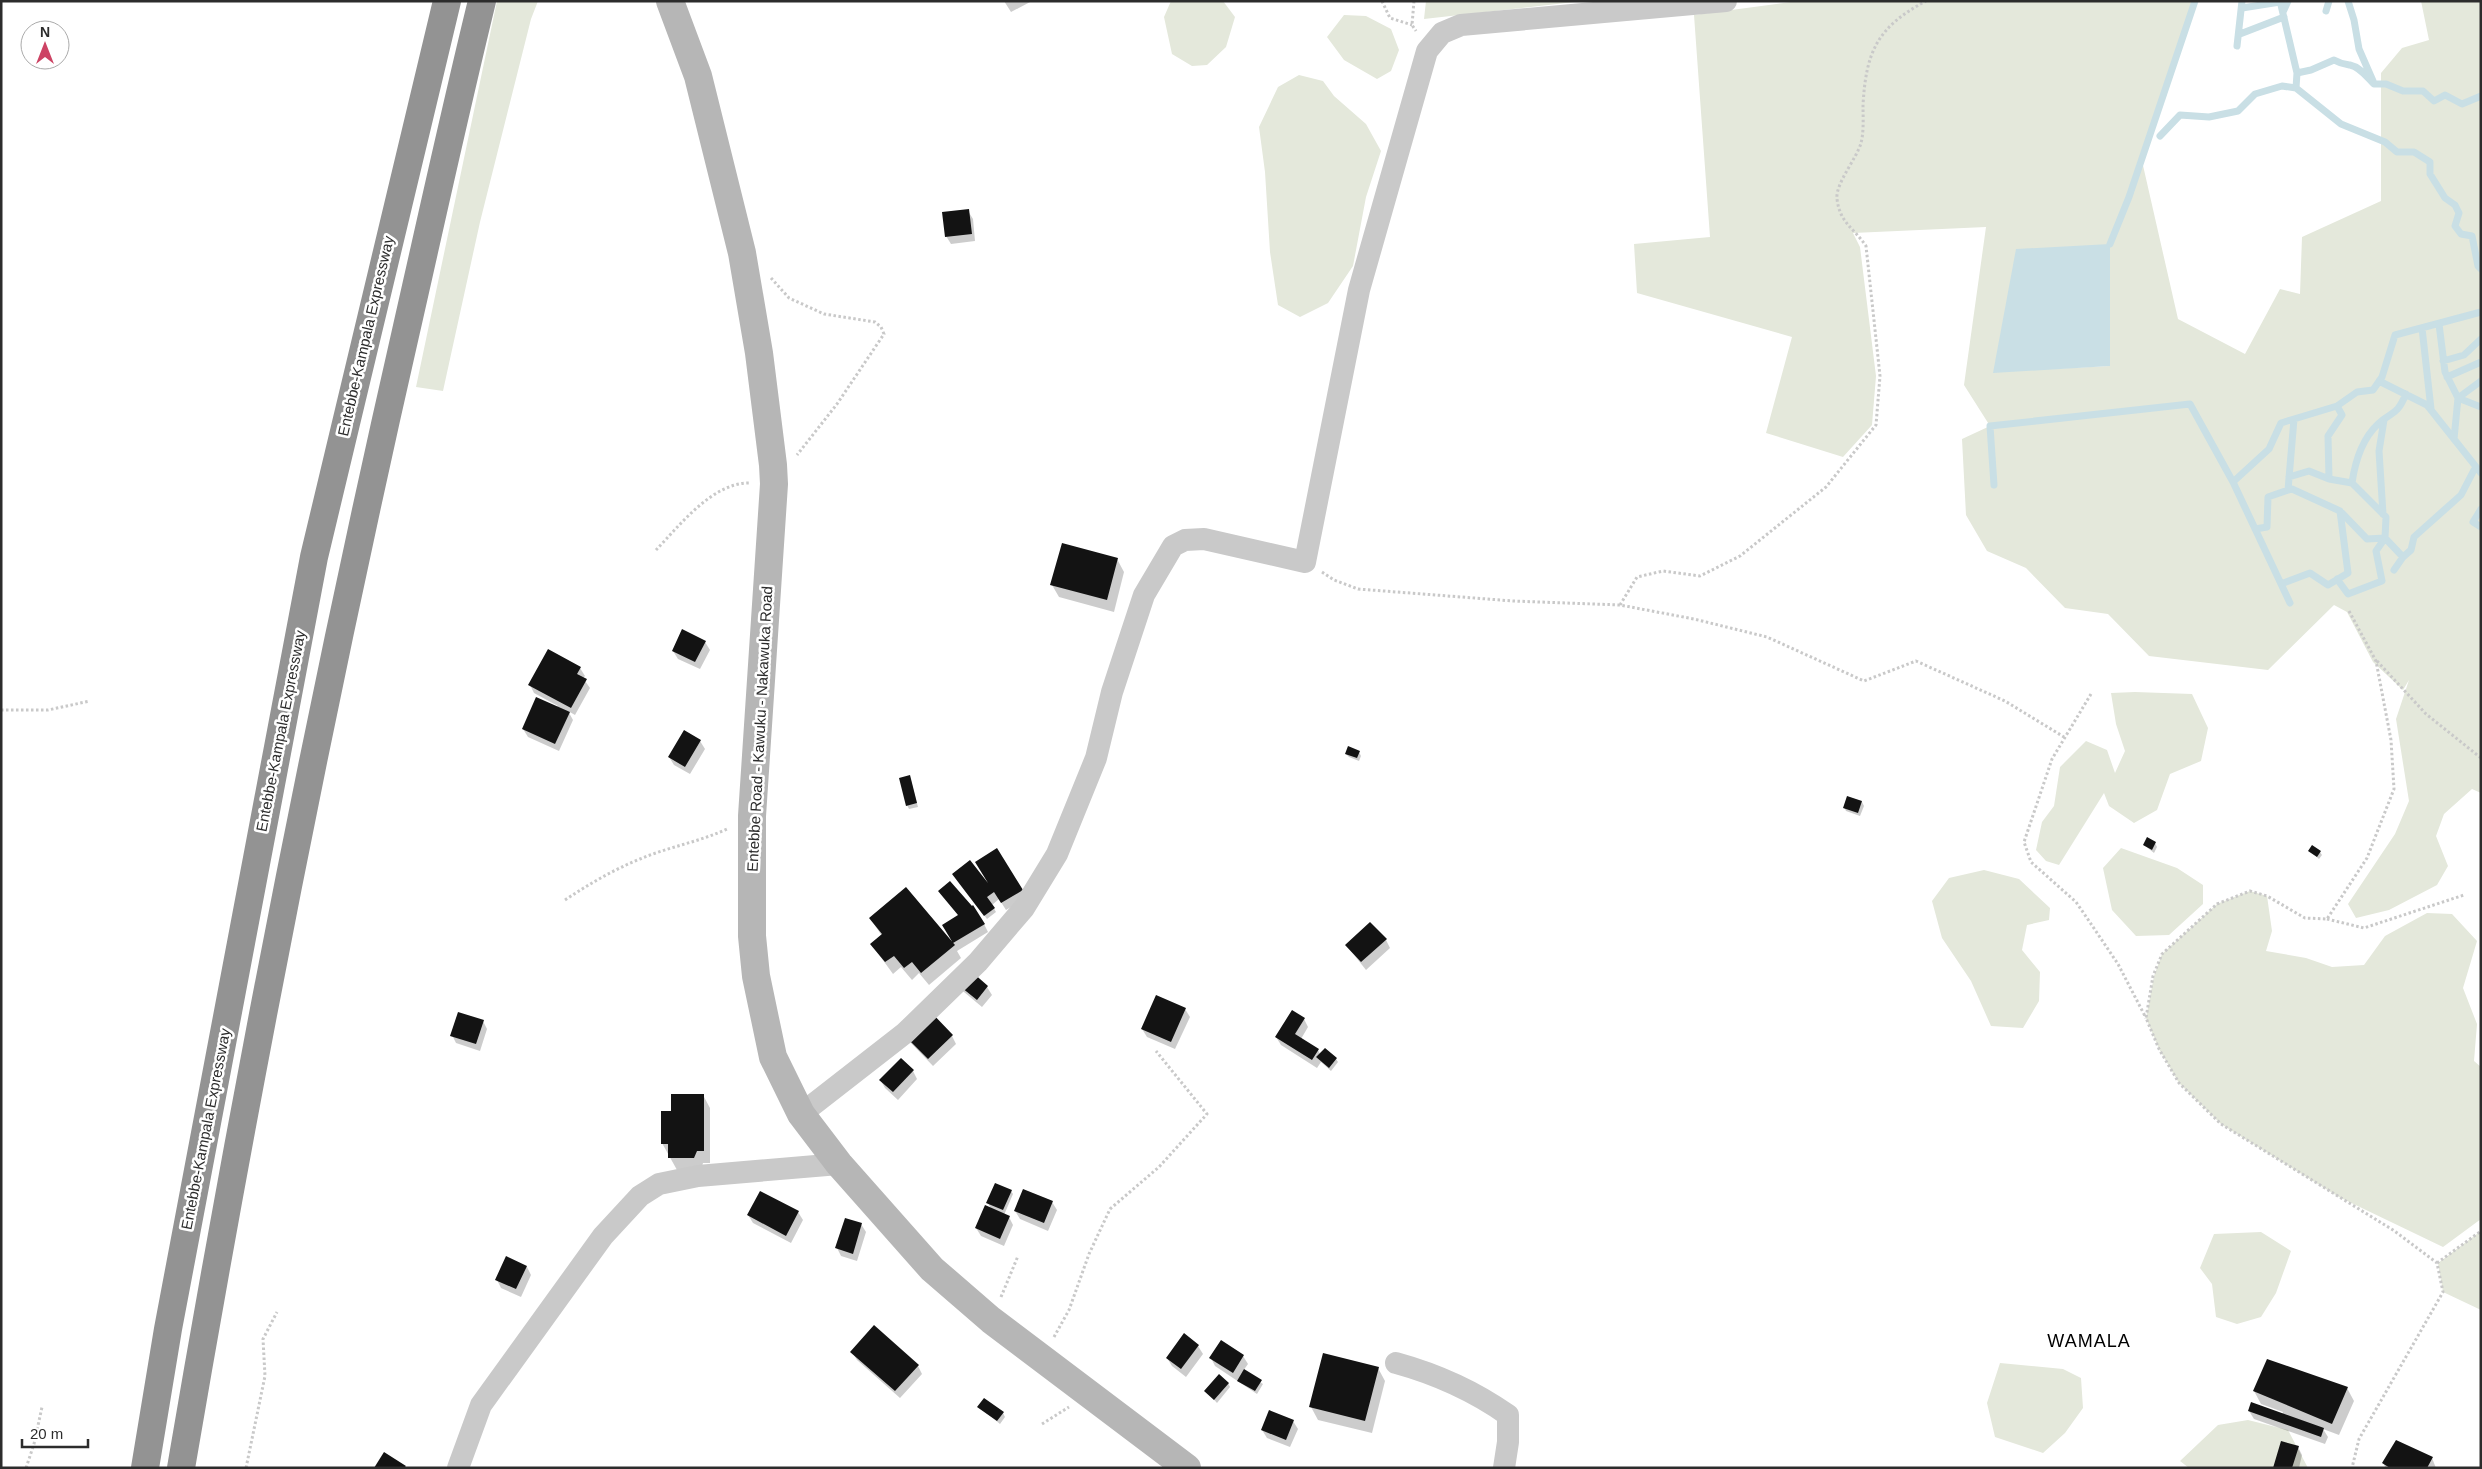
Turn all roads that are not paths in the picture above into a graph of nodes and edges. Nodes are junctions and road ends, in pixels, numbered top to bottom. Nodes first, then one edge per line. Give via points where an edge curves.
1 (447, 1) edge
2 (482, 1) edge
3 (670, 1) edge
4 (1726, 1) edge
5 (801, 1114) junction
6 (839, 1164) junction
7 (1396, 1363) dead end
8 (145, 1468) edge
9 (181, 1468) edge
10 (458, 1468) edge
11 (1187, 1468) edge
12 (1504, 1468) edge

1 - 8 highway, Entebbe-Kampala Expressway via 314,557
2 - 9 highway via 315,745
3 - 5 main road, Entebbe Road - Kawuku - Nakawuka Road via 698,76 742,253 759,352 774,484 752,816 752,936 756,976 773,1057
4 - 5 street via 1461,25 1442,33 1428,51 1359,290 1305,562 1204,539 1186,540 1173,546 1144,595 1112,692 1096,758 1057,854 1024,908 978,962 905,1033
5 - 6 main road, Entebbe Road - Kawuku - Nakawuka Road
6 - 10 street via 698,1176 659,1184 640,1196 603,1236 481,1405
6 - 11 main road, Entebbe Road - Kawuku - Nakawuka Road via 932,1269 991,1320
7 - 12 street via 1432,1373 1487,1400 1508,1415

